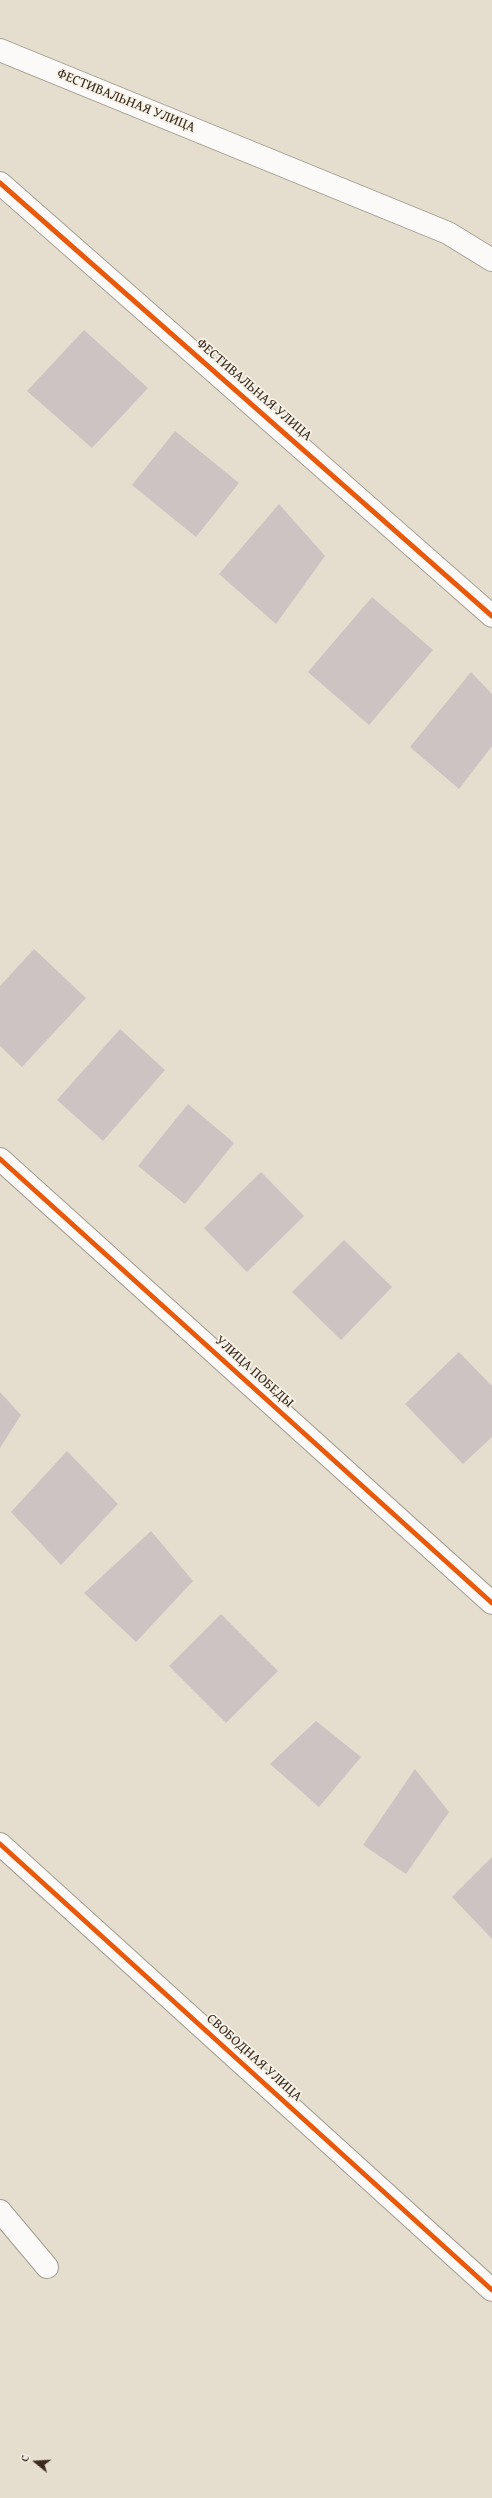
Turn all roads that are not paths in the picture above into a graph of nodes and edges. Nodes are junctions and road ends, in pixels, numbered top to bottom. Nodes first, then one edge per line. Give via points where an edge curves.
1 (0, 50) edge
2 (0, 183) edge
3 (492, 260) edge
4 (492, 616) edge
5 (0, 1159) edge
6 (492, 1603) edge
7 (0, 1844) edge
8 (0, 2211) edge
9 (47, 2266) dead end
10 (492, 2290) edge

1 - 3 street, ФЕСТИВАЛЬНАЯ УЛИЦА via 448,233
2 - 4 street, ФЕСТИВАЛЬНАЯ УЛИЦА
5 - 6 street, УЛИЦА ПОБЕДЫ
7 - 10 street, СВОБОДНАЯ УЛИЦА
8 - 9 street

